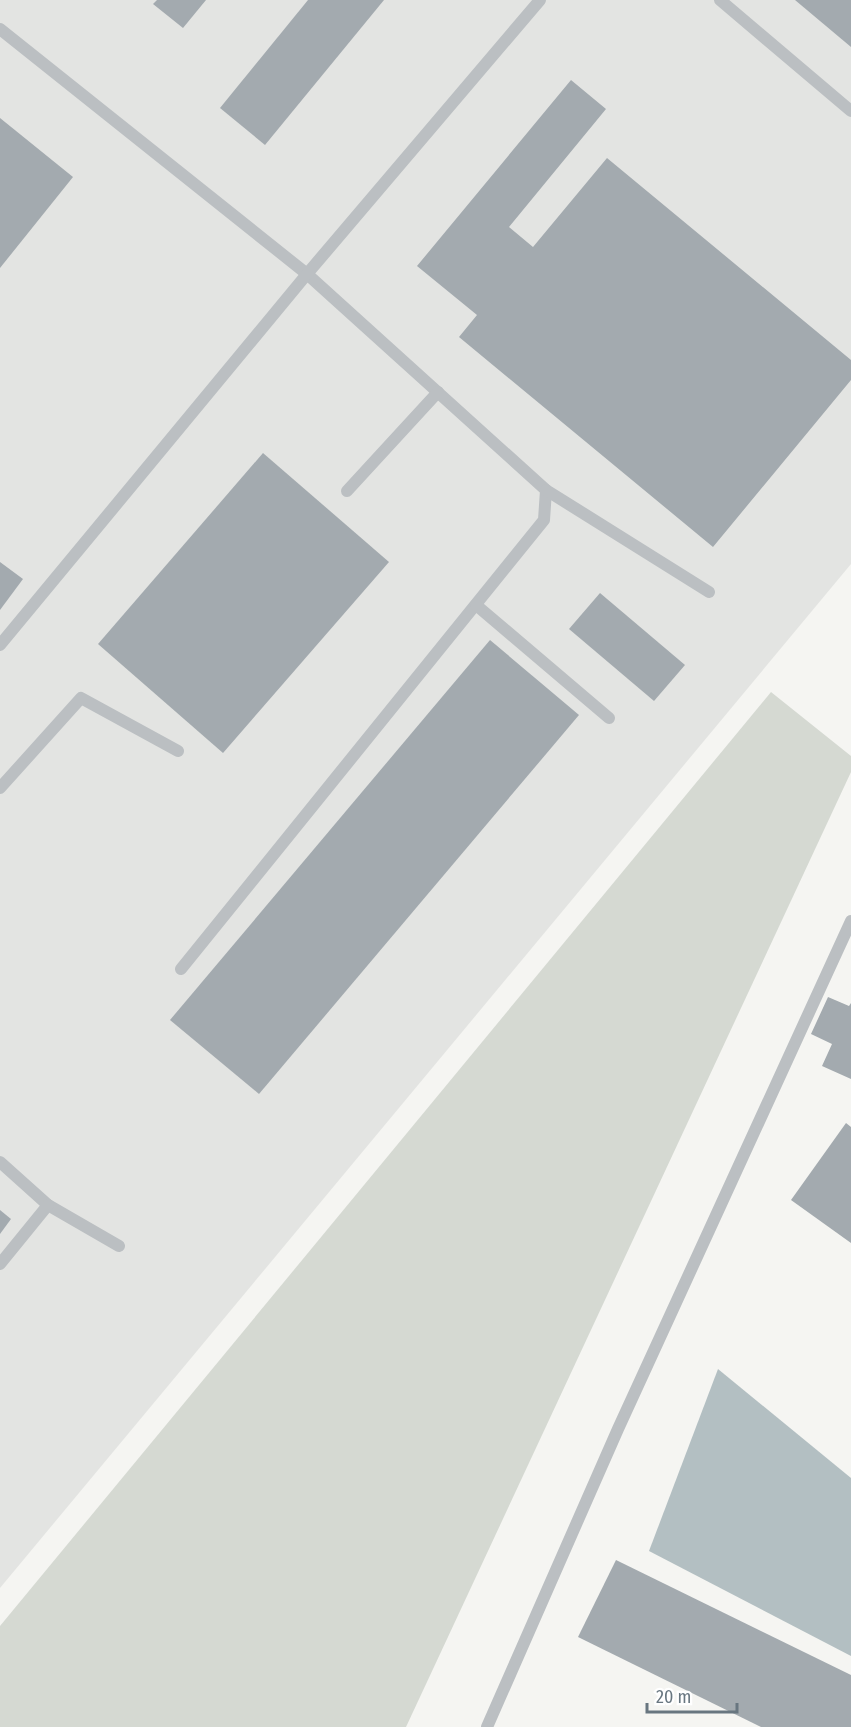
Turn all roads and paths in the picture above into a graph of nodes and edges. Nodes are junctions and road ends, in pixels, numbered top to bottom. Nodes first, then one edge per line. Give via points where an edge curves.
1 (540, 0) edge
2 (720, 0) edge
3 (0, 29) edge
4 (851, 111) edge
5 (308, 274) junction
6 (438, 392) junction
7 (546, 490) junction
8 (347, 491) dead end
9 (709, 592) dead end
10 (476, 605) junction
11 (0, 645) edge
12 (609, 718) dead end
13 (178, 752) dead end
14 (0, 788) edge
15 (851, 921) edge
16 (181, 969) dead end
17 (0, 1162) edge
18 (48, 1205) junction
19 (118, 1246) dead end
20 (0, 1264) edge
21 (487, 1727) edge

1 - 5 lane
2 - 4 lane
3 - 5 lane
5 - 6 lane
5 - 11 lane
6 - 7 lane
6 - 8 lane
7 - 9 lane
7 - 10 lane via 544,520
10 - 12 lane
10 - 16 lane
13 - 14 lane via 81,698
15 - 21 lane
17 - 18 lane
18 - 19 lane
18 - 20 lane

